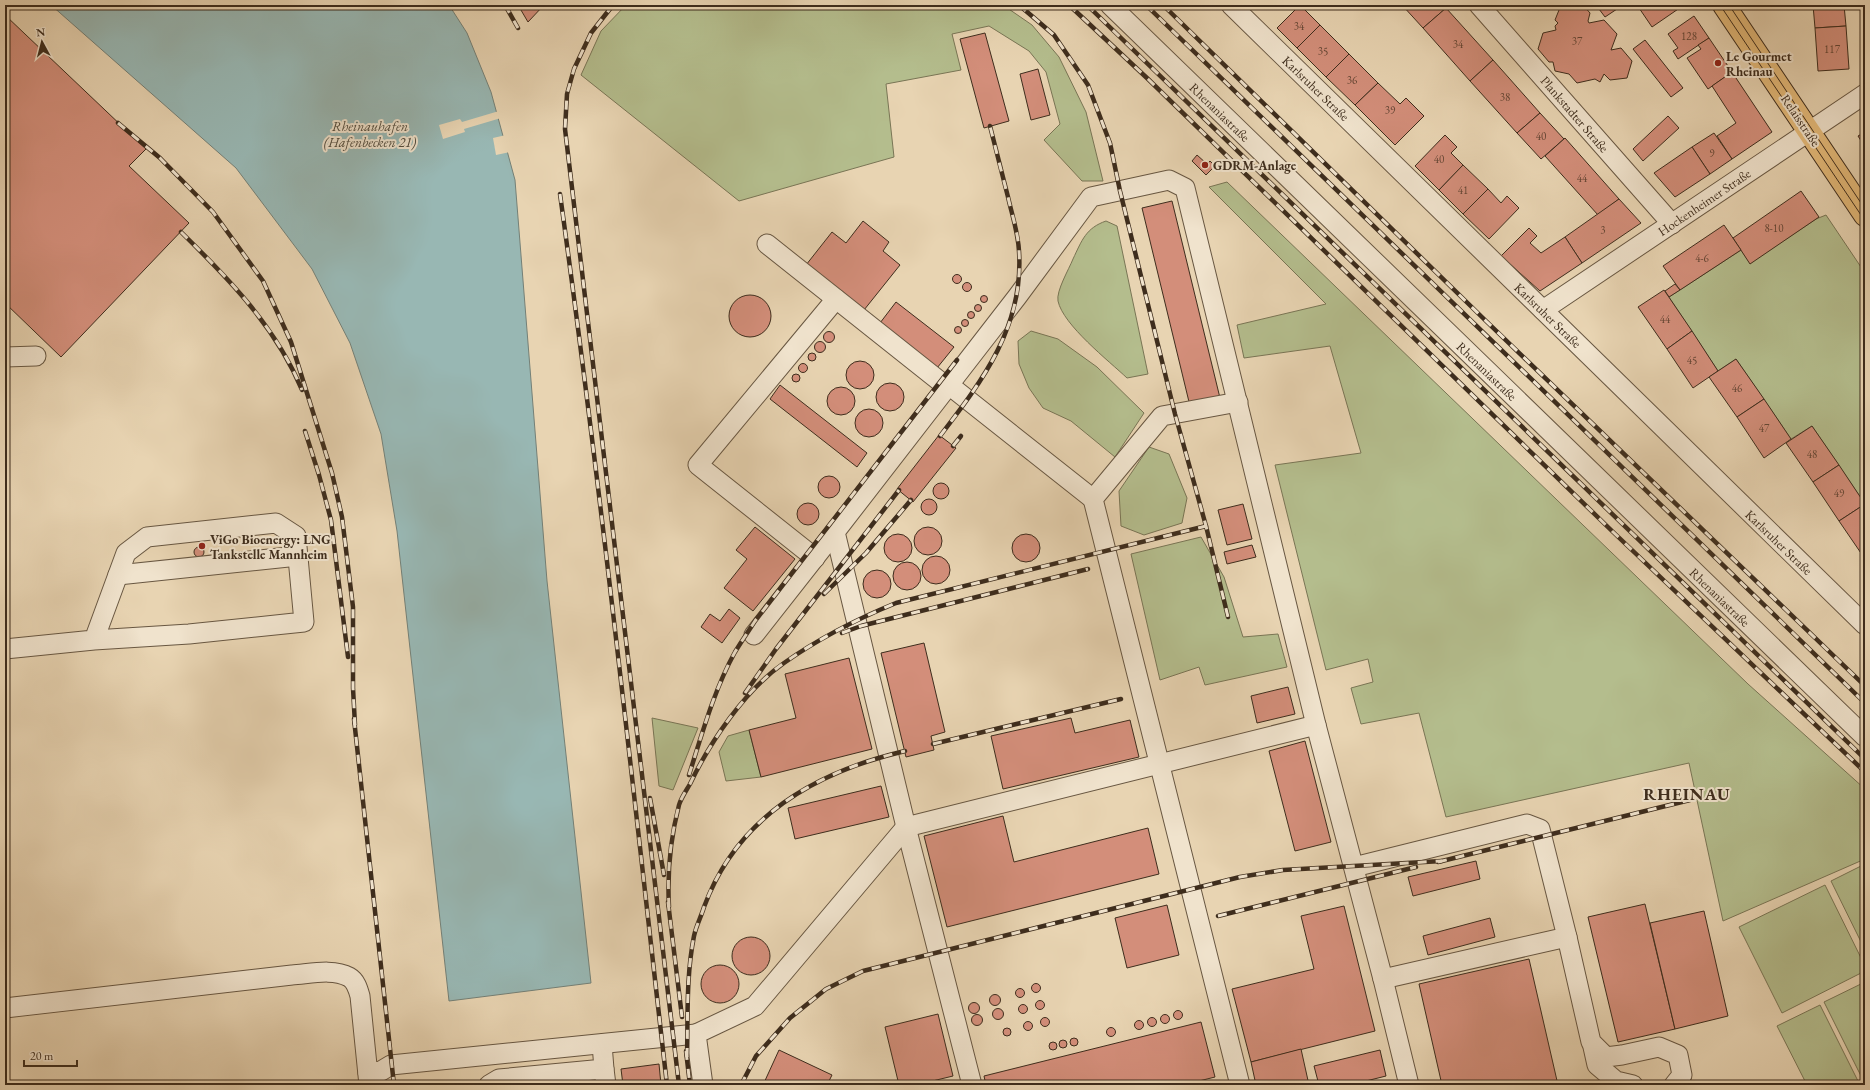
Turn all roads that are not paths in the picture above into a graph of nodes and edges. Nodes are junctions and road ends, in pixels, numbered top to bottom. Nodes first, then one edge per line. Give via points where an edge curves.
1 (1110, 5) edge
2 (1231, 5) edge
3 (1479, 5) edge
4 (1724, 5) edge
5 (1865, 94) edge
6 (1809, 132) junction
7 (1865, 215) edge
8 (1672, 224) junction
9 (767, 244) dead end
10 (836, 299) junction
11 (1543, 310) junction
12 (36, 356) dead end
13 (5, 357) edge
14 (948, 386) junction
15 (1238, 402) junction
16 (1093, 499) junction
17 (835, 532) junction
18 (298, 556) junction
19 (815, 558) junction
20 (118, 574) junction
21 (1865, 624) edge
22 (754, 635) dead end
23 (94, 640) junction
24 (5, 649) edge
25 (1316, 725) junction
26 (1865, 737) edge
27 (1160, 765) junction
28 (906, 827) junction
29 (1354, 867) junction
30 (1567, 938) junction
31 (1384, 979) junction
32 (5, 1008) edge
33 (696, 1034) junction
34 (1591, 1042) junction
35 (602, 1044) junction
36 (605, 1077) edge
37 (368, 1079) edge
38 (489, 1085) edge
39 (703, 1085) edge
40 (972, 1085) edge
41 (1240, 1085) edge
42 (1409, 1085) edge
43 (1633, 1085) edge
44 (1674, 1085) edge

1 - 26 street, Rhenaniastraße
2 - 11 street, Karlsruher Straße
3 - 8 street, Plankstadter Straße
4 - 6 main road, Relaisstraße
5 - 6 street, Hockenheimer Straße
6 - 7 main road, Relaisstraße
6 - 8 street, Hockenheimer Straße
8 - 11 street, Hockenheimer Straße
9 - 10 street
10 - 14 street
10 - 19 street via 698,465
11 - 21 street, Karlsruher Straße
12 - 13 street
14 - 15 street via 1091,197 1169,180 1185,188
14 - 16 street
14 - 17 street
15 - 16 street via 1162,416
15 - 25 street
16 - 27 street
17 - 19 street
17 - 28 street
18 - 20 street
18 - 20 street via 296,536 276,523 147,537 126,553
18 - 23 street via 304,622 189,634
19 - 22 street
20 - 23 street
23 - 24 street
25 - 27 street
25 - 29 street
27 - 28 street
27 - 41 street
28 - 33 street via 755,1006
28 - 40 street
29 - 30 street via 1527,824 1540,829
29 - 31 street
30 - 31 street
30 - 34 street
31 - 42 street
32 - 37 street via 325,972 338,974 350,977 360,996
33 - 35 street
33 - 39 street
34 - 43 street via 1597,1065 1616,1081
34 - 44 street via 1606,1057 1659,1047 1678,1055 1682,1075
35 - 36 street
35 - 37 street via 391,1065
36 - 38 street via 499,1079

